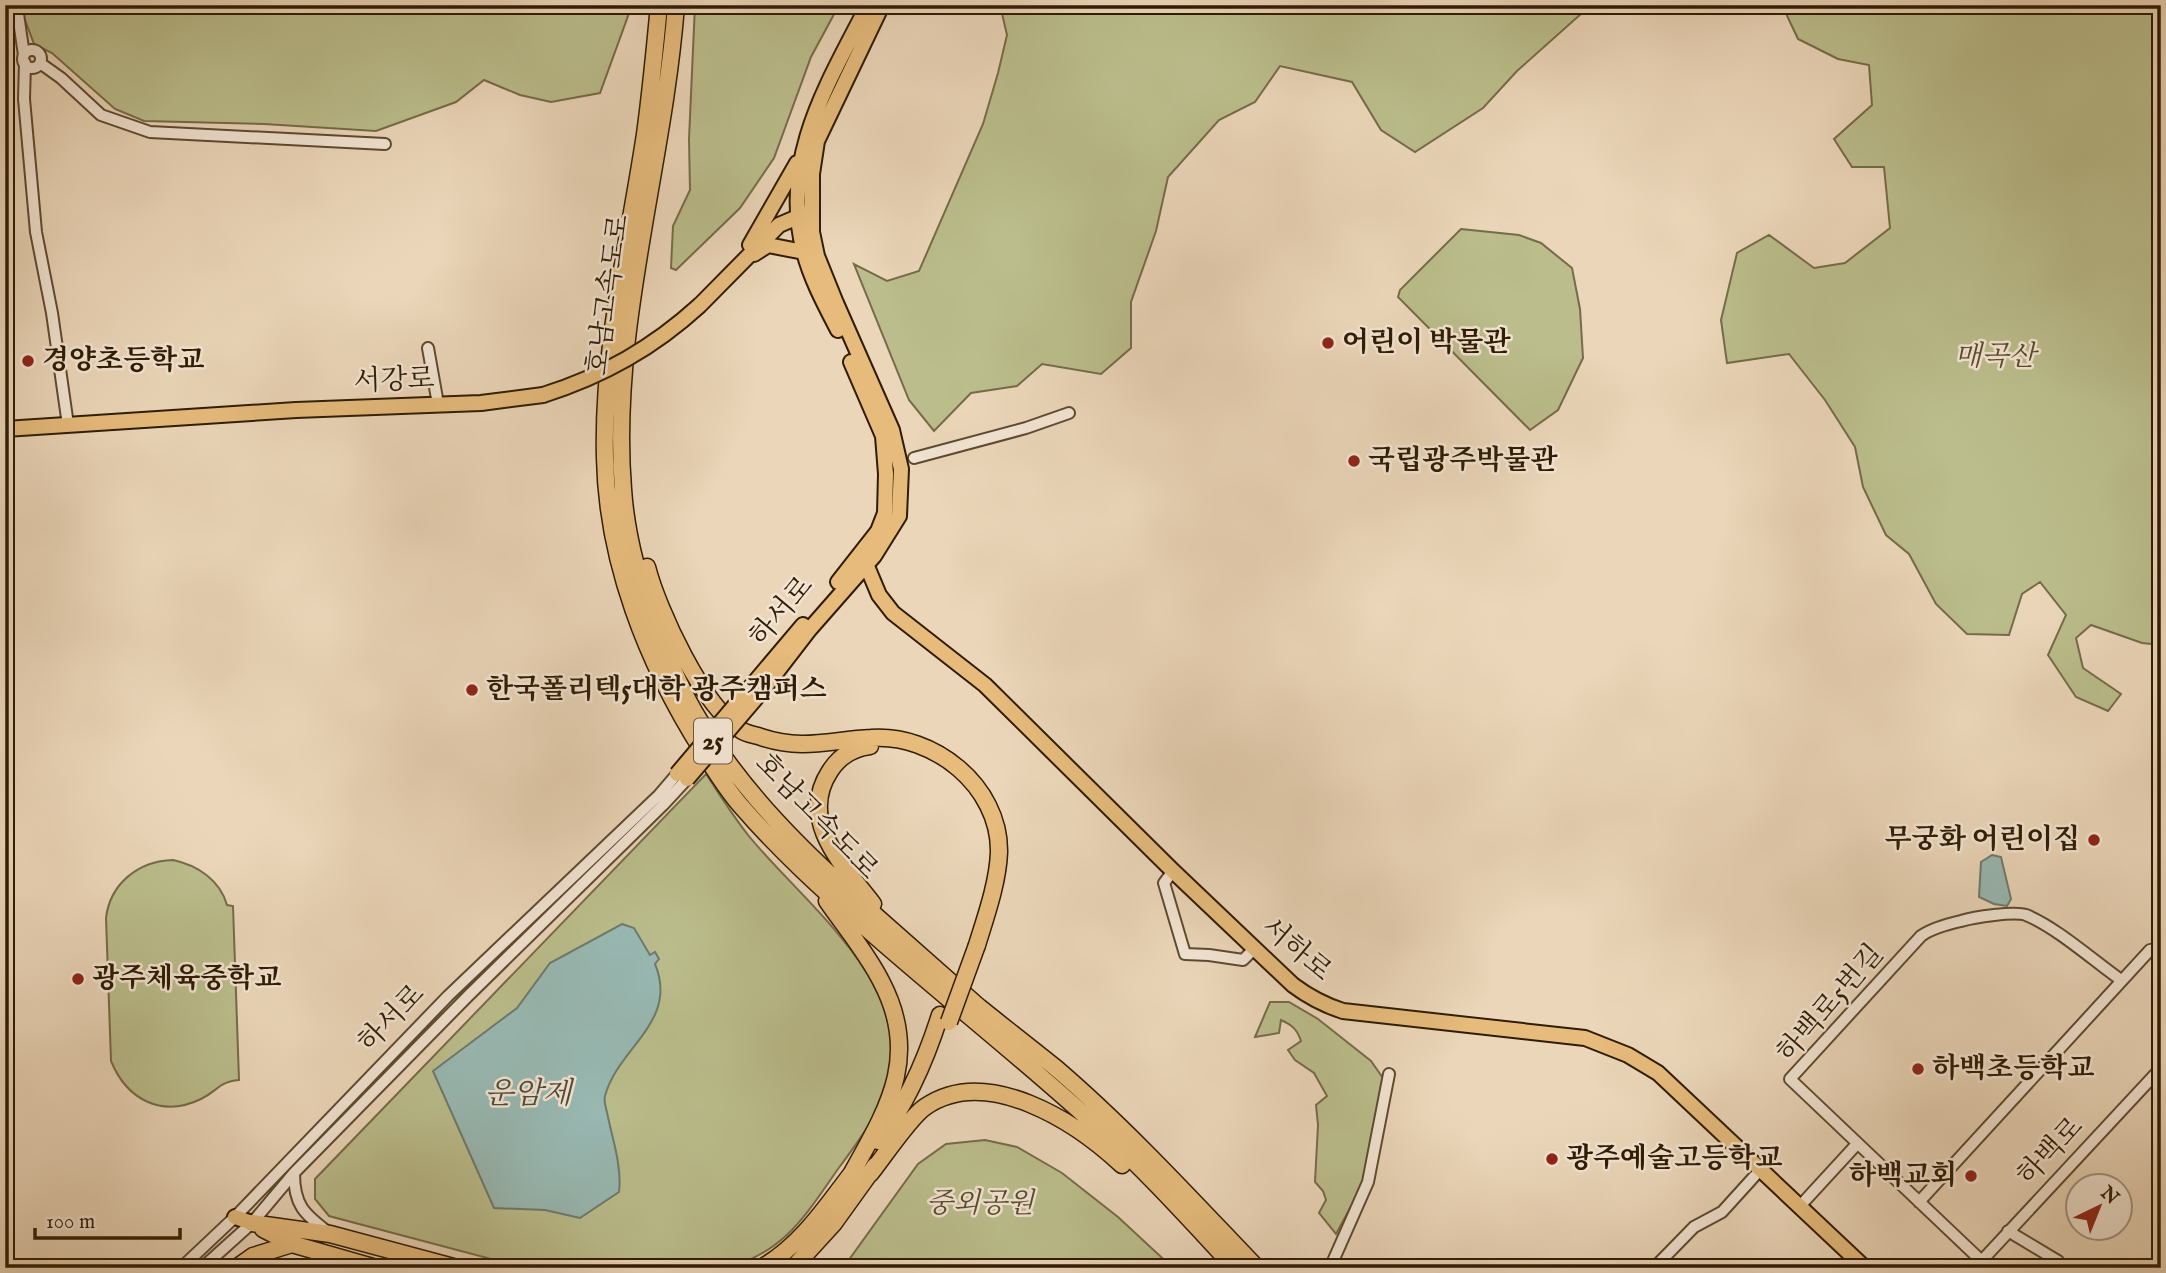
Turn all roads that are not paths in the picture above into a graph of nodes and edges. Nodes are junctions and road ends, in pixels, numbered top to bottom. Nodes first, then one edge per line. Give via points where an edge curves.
1 (9, 5) edge
2 (659, 5) edge
3 (676, 5) edge
4 (868, 5) edge
5 (882, 5) edge
6 (24, 59) junction
7 (385, 144) dead end
8 (802, 153) junction
9 (805, 213) junction
10 (804, 252) junction
11 (740, 262) junction
12 (428, 348) dead end
13 (438, 404) junction
14 (1069, 413) dead end
15 (68, 425) junction
16 (5, 429) edge
17 (622, 452) junction
18 (914, 458) dead end
19 (865, 557) junction
20 (682, 776) junction
21 (1173, 872) junction
22 (814, 881) junction
23 (896, 934) junction
24 (972, 942) junction
25 (1255, 948) junction
26 (2158, 951) edge
27 (2121, 981) junction
28 (945, 1018) junction
29 (2161, 1068) edge
30 (1389, 1074) dead end
31 (1857, 1144) junction
32 (1761, 1169) junction
33 (294, 1173) junction
34 (870, 1174) junction
35 (849, 1178) junction
36 (1919, 1202) junction
37 (1800, 1206) junction
38 (1185, 1215) junction
39 (235, 1217) junction
40 (252, 1223) junction
41 (2008, 1230) junction
42 (330, 1234) junction
43 (292, 1244) junction
44 (356, 1264) edge
45 (1982, 1265) edge
46 (181, 1268) edge
47 (202, 1268) edge
48 (236, 1268) edge
49 (376, 1268) edge
50 (457, 1268) edge
51 (761, 1268) edge
52 (793, 1268) edge
53 (1235, 1268) edge
54 (1257, 1268) edge
55 (1330, 1268) edge
56 (1654, 1268) edge
57 (1865, 1268) edge
58 (2063, 1268) edge

1 - 6 street via 18,14
2 - 22 highway, 호남고속도로 / 25 via 606,391 605,460 614,539 648,650 675,708 738,803
3 - 17 highway, 호남고속도로 / 25 via 656,163 634,286 621,406
4 - 8 main road, 하서로 via 815,110
5 - 9 main road, 하서로 via 817,141
6 - 7 street via 31,68 40,63 61,78 101,115 149,132
6 - 15 street via 36,232
8 - 9 main road, 하서로 via 797,179
8 - 11 main road, 서강로
9 - 10 main road, 하서로
9 - 11 main road, 서강로 via 779,225
9 - 19 main road, 하서로 via 817,256 892,430 901,469 899,516 874,556
10 - 11 main road via 768,246
10 - 19 main road, 하서로 via 883,436 885,513
11 - 13 main road, 서강로, bridge via 700,305 617,366 542,395
12 - 13 street
13 - 15 main road, 서강로
14 - 18 street
15 - 16 main road, 서강로
17 - 23 highway, 호남고속도로 / 25 via 629,537 645,596 694,712 759,804 814,862
17 - 24 highway via 649,575 664,615 714,706 741,731 792,744 872,737 925,746 945,757 976,787 996,828 999,852 986,915
19 - 20 main road, 하서로, bridge via 809,630
19 - 21 main road, 서하로 via 879,595 893,612 985,685
20 - 33 street, 하서로 via 663,805
20 - 39 street, 하서로 via 448,996
21 - 25 main road, 서하로
21 - 25 street via 1164,883 1185,954 1243,960
22 - 35 highway via 881,981 895,1014 900,1045 891,1094
22 - 38 highway, 호남고속도로 / 25 via 1103,1132
23 - 24 highway via 826,841 820,826 820,796 831,768 842,757 867,746 898,747 929,756 961,779 975,799 989,847
23 - 54 highway, 호남고속도로 / 25 via 1115,1122
24 - 28 highway, bridge
25 - 32 main road, 서하로 via 1308,996 1343,1011 1585,1038 1628,1055 1658,1073
26 - 27 street via 2150,950
27 - 31 street, 하백로5번길 via 2025,914 1976,917 1927,931 1790,1079
27 - 36 street
28 - 34 highway via 931,1068
28 - 35 highway via 906,1097
29 - 41 street, 하백로
30 - 55 street via 1368,1182
31 - 36 street, 하백로5번길
31 - 37 street
32 - 37 main road, 서하로
32 - 56 street via 1722,1212 1694,1227
33 - 40 street, 하서로
33 - 42 street via 299,1205
34 - 38 highway via 922,1108 947,1094 976,1090 1007,1097 1071,1124 1156,1197
34 - 52 highway
35 - 51 highway via 799,1238
36 - 45 street, 하백로5번길
37 - 57 main road, 서하로
38 - 53 highway, 호남고속도로 / 25
39 - 40 main road
39 - 46 street, 하서로
40 - 42 highway
40 - 43 highway
40 - 47 street, 하서로
41 - 45 street, 하백로
41 - 58 street
42 - 50 highway
43 - 44 highway
43 - 48 highway via 253,1256
44 - 49 highway

